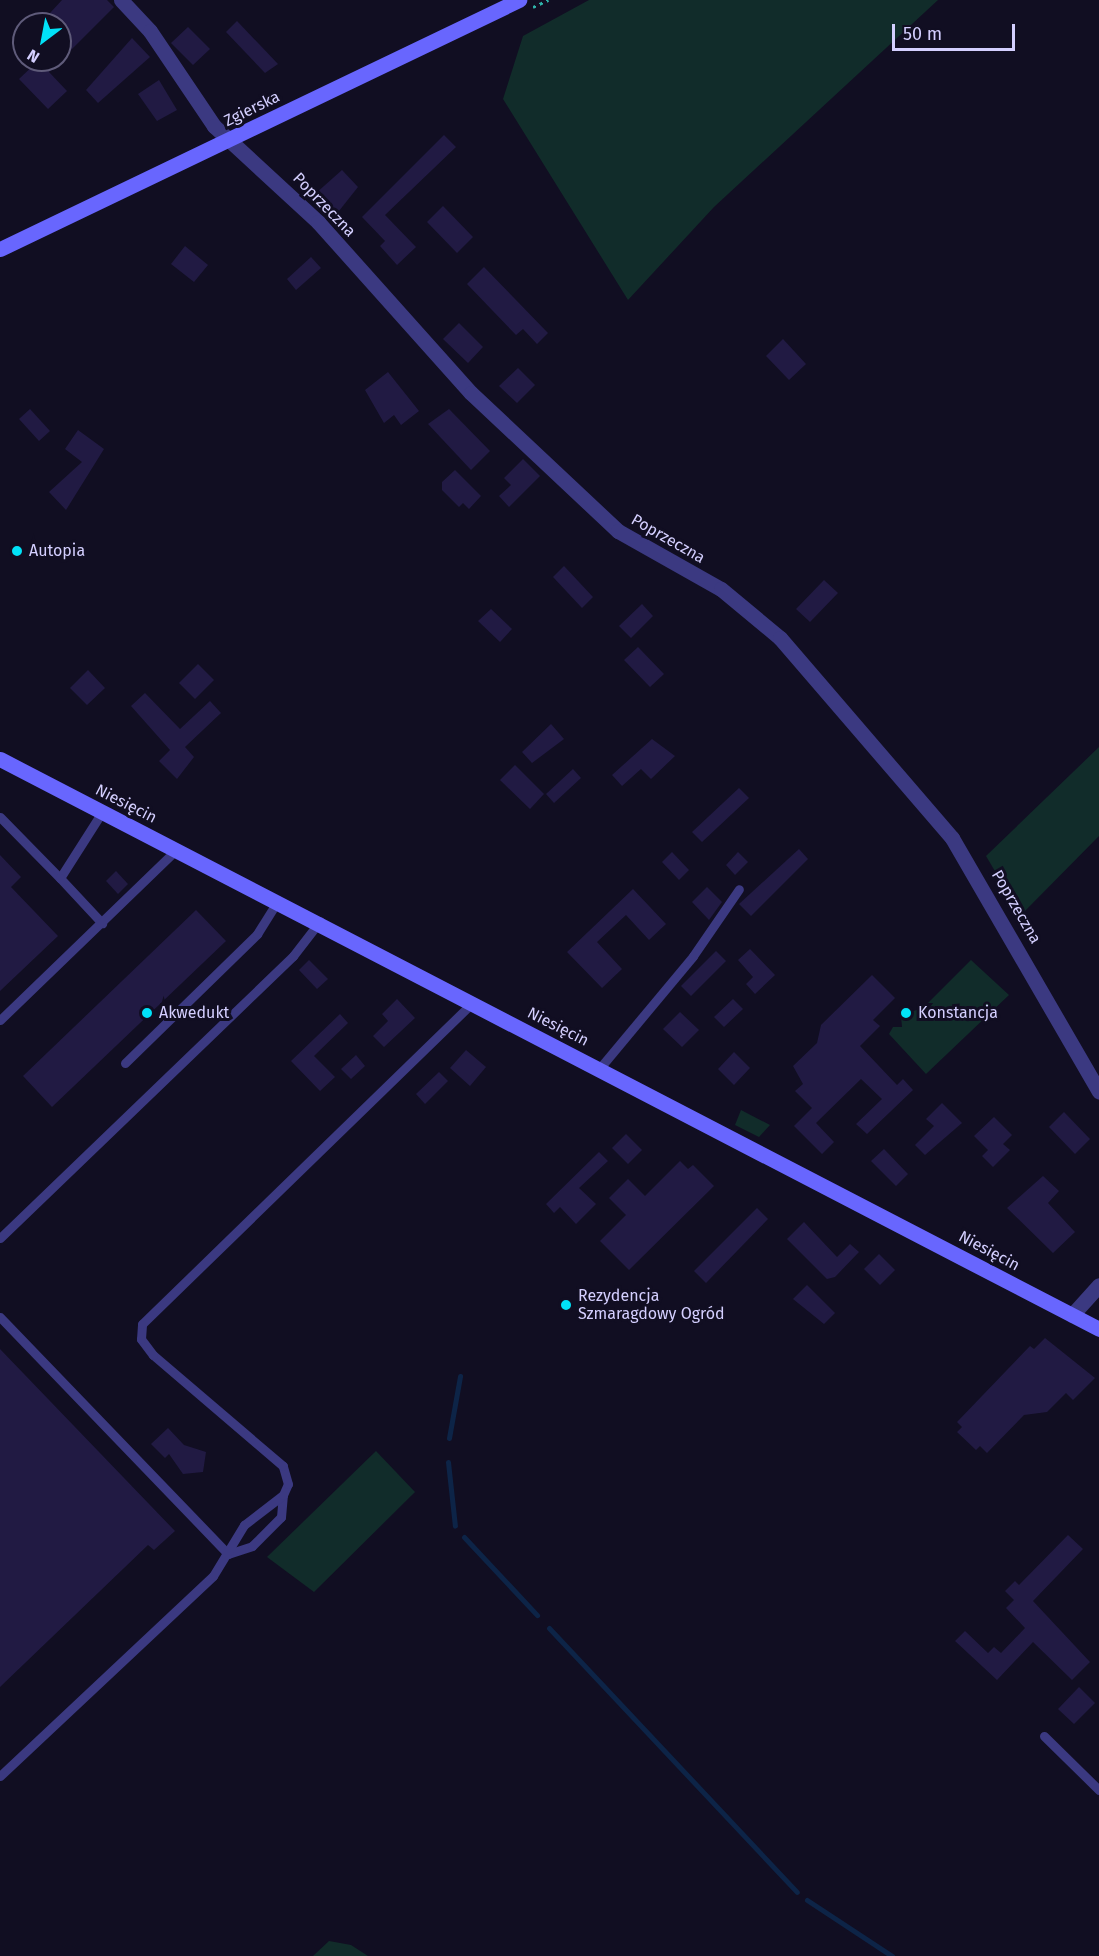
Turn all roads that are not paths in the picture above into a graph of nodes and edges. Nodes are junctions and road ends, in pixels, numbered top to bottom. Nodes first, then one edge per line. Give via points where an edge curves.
1 (121, 0) edge
2 (519, 0) edge
3 (230, 140) junction
4 (0, 249) edge
5 (0, 759) edge
6 (102, 812) junction
7 (0, 817) edge
8 (176, 850) junction
9 (60, 878) junction
10 (739, 889) dead end
11 (277, 902) junction
12 (320, 922) junction
13 (102, 923) junction
14 (472, 1003) junction
15 (0, 1020) edge
16 (125, 1062) dead end
17 (599, 1069) junction
18 (1099, 1092) edge
19 (0, 1238) edge
20 (1099, 1285) edge
21 (1072, 1315) junction
22 (0, 1317) edge
23 (1099, 1329) edge
24 (283, 1495) junction
25 (228, 1554) junction
26 (1044, 1736) dead end
27 (0, 1776) edge
28 (1099, 1790) edge

1 - 3 street, Poprzeczna via 150,31 214,126
2 - 3 street, Zgierska
3 - 4 street, Zgierska
3 - 18 street, Poprzeczna via 318,222 471,393 618,531 721,589 780,638 965,857
5 - 6 street, Niesięcin
6 - 8 street, Niesięcin
6 - 9 lane
7 - 9 lane
8 - 11 street, Niesięcin
8 - 13 lane
9 - 13 lane
10 - 17 lane via 693,956
11 - 12 street, Niesięcin
11 - 16 lane via 253,938
12 - 14 street, Niesięcin
12 - 19 lane via 293,956
13 - 15 lane
14 - 17 street, Niesięcin
14 - 24 lane via 142,1324 141,1340 153,1355 283,1466 288,1484
17 - 21 street, Niesięcin
20 - 21 street
21 - 23 street, Niesięcin
22 - 25 lane
24 - 25 lane via 244,1525
24 - 25 lane via 281,1517 252,1546
25 - 27 lane via 213,1576
26 - 28 lane

